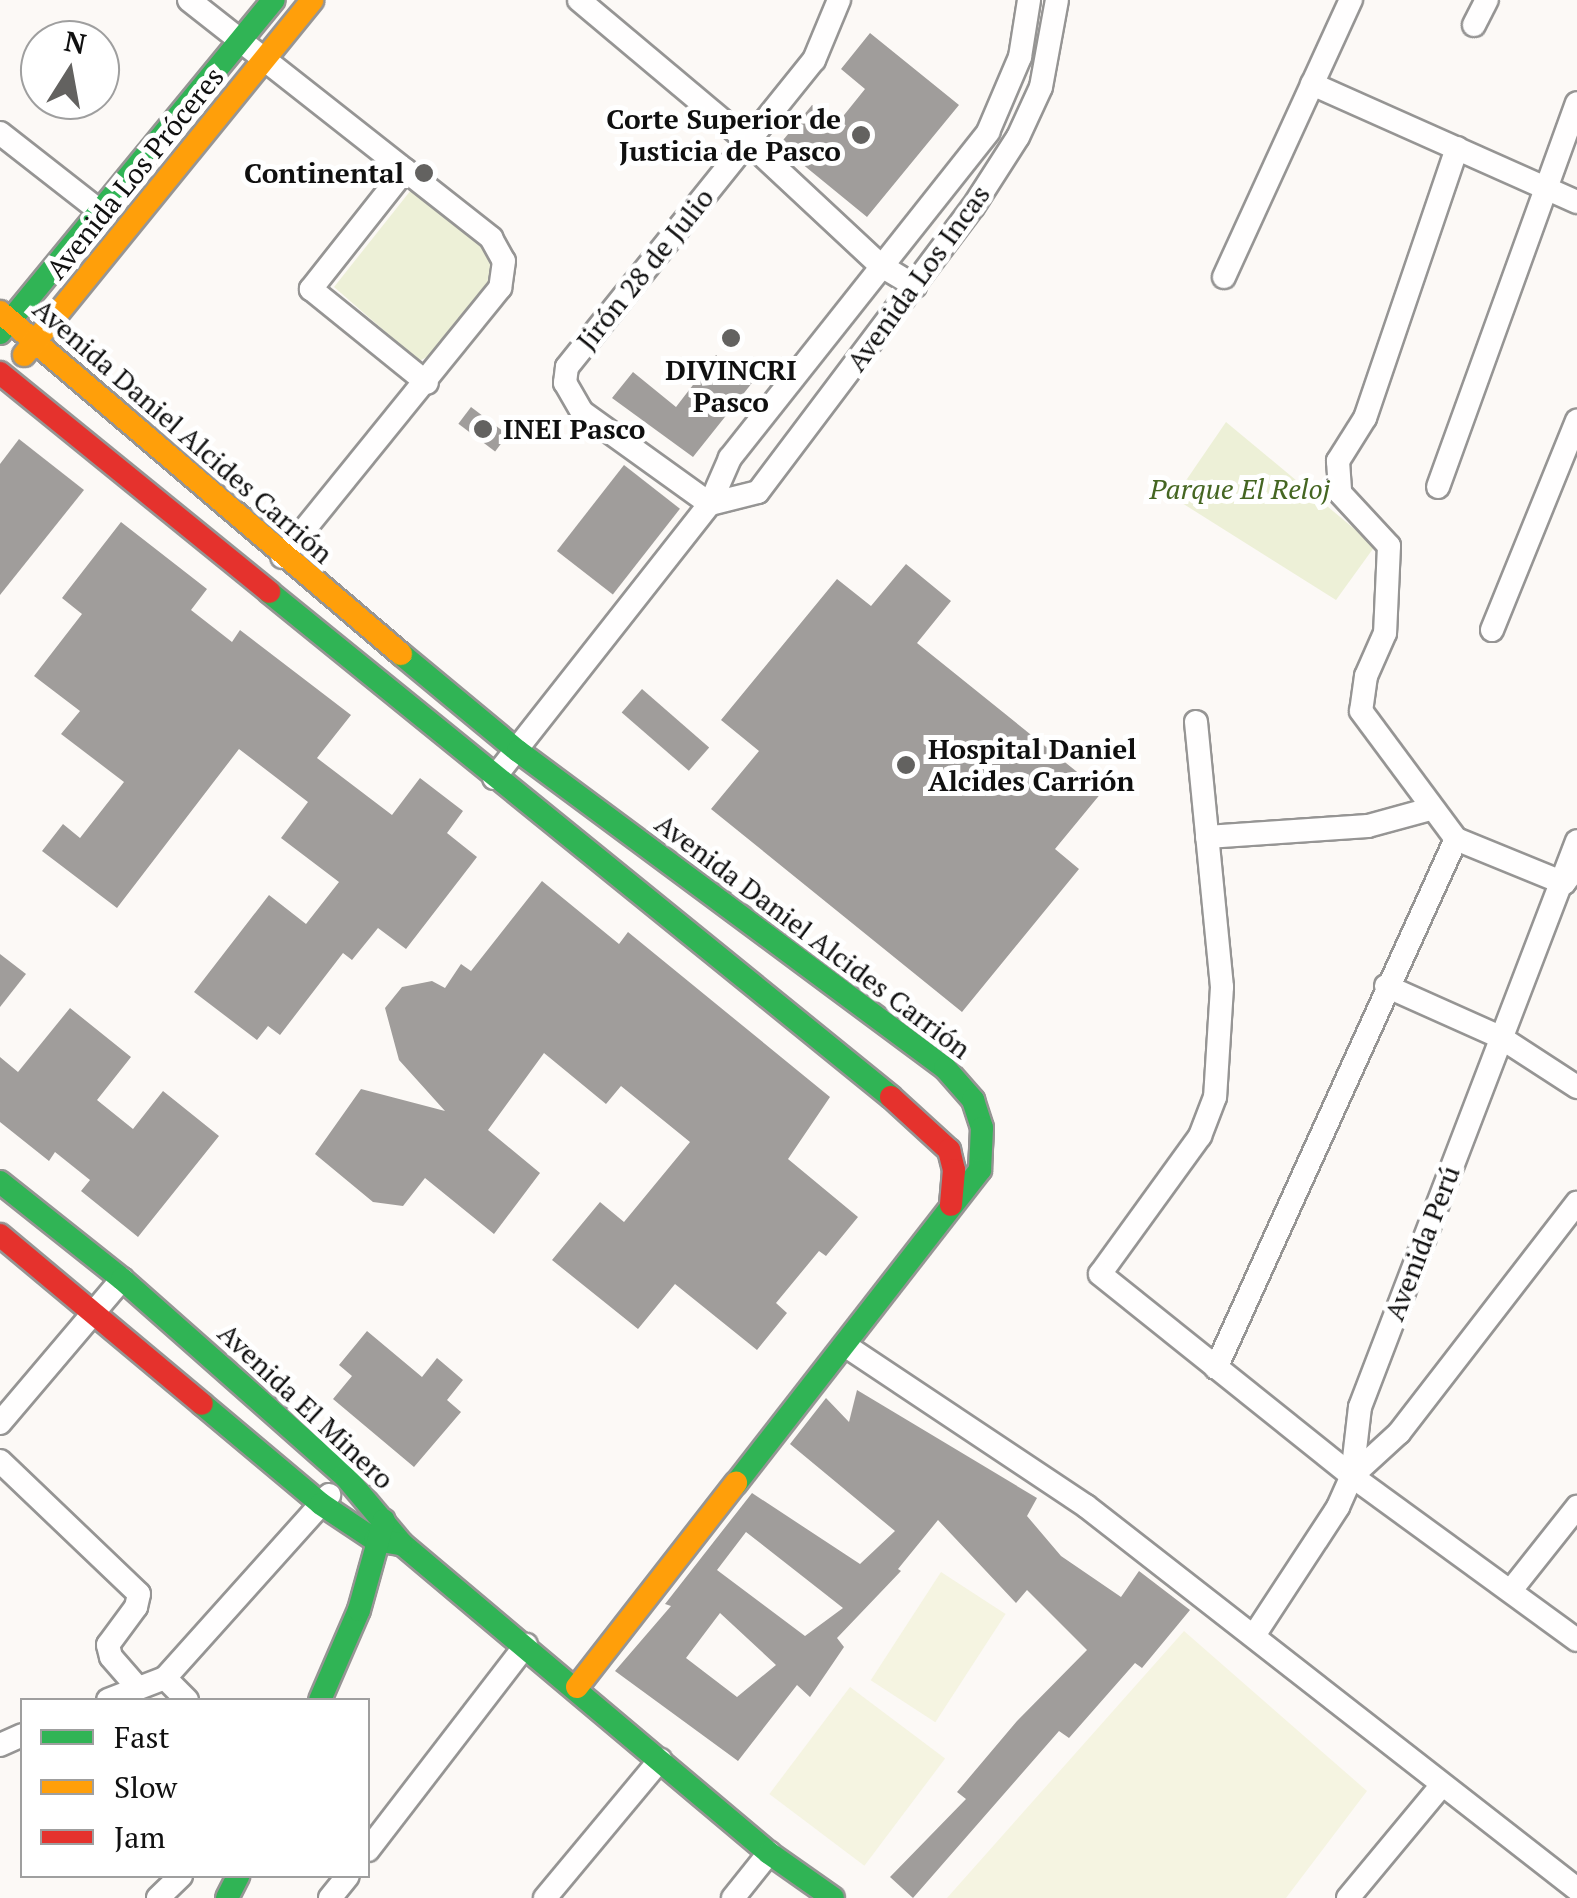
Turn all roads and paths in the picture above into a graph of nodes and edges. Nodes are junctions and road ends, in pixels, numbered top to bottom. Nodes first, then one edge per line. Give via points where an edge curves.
1 (189, 0) edge
2 (274, 0) edge
3 (312, 0) edge
4 (580, 0) edge
5 (839, 0) edge
6 (1350, 0) edge
7 (1487, 0) edge
8 (1029, 2) edge
9 (1056, 4) edge
10 (1474, 25) dead end
11 (240, 42) junction
12 (264, 60) junction
13 (1312, 84) junction
14 (1577, 103) edge
15 (0, 133) edge
16 (747, 141) junction
17 (1456, 148) junction
18 (404, 170) junction
19 (1548, 192) junction
20 (1577, 202) edge
21 (100, 212) junction
22 (880, 265) junction
23 (1224, 277) dead end
24 (915, 286) junction
25 (4, 322) edge
26 (37, 343) junction
27 (1, 376) edge
28 (427, 383) junction
29 (1577, 421) edge
30 (180, 468) junction
31 (1438, 487) dead end
32 (153, 499) junction
33 (710, 504) junction
34 (282, 558) junction
35 (1492, 630) dead end
36 (410, 663) junction
37 (386, 690) junction
38 (1196, 722) dead end
39 (518, 751) junction
40 (494, 778) junction
41 (1430, 809) junction
42 (1207, 837) junction
43 (1456, 838) junction
44 (1577, 841) edge
45 (1570, 875) edge
46 (1386, 986) junction
47 (1500, 1037) junction
48 (1577, 1088) edge
49 (0, 1182) edge
50 (1577, 1203) edge
51 (951, 1205) junction
52 (0, 1235) edge
53 (122, 1279) junction
54 (90, 1312) junction
55 (846, 1346) junction
56 (1216, 1368) junction
57 (0, 1423) edge
58 (0, 1461) edge
59 (344, 1476) junction
60 (1352, 1476) junction
61 (321, 1504) junction
62 (1577, 1507) edge
63 (380, 1530) junction
64 (1512, 1589) junction
65 (1256, 1634) junction
66 (1577, 1640) edge
67 (526, 1645) junction
68 (165, 1678) junction
69 (578, 1687) junction
70 (138, 1688) junction
71 (113, 1698) edge
72 (185, 1698) edge
73 (321, 1698) edge
74 (660, 1760) junction
75 (1441, 1786) junction
76 (370, 1847) edge
77 (770, 1853) junction
78 (179, 1878) edge
79 (346, 1878) edge
80 (1577, 1890) edge
81 (158, 1898) edge
82 (330, 1898) edge
83 (545, 1898) edge
84 (733, 1898) edge
85 (833, 1898) edge
86 (1348, 1898) edge

1 - 11 street
2 - 11 street, Avenida Los Próceres
3 - 12 street, Avenida Los Próceres
4 - 16 street
5 - 16 street, Jirón 28 de Julio via 814,60
6 - 13 street
7 - 10 street
8 - 9 street
8 - 22 street, Avenida Los Incas via 1020,58 988,132
9 - 24 street, Avenida Los Incas via 1041,87 1018,137
11 - 12 street
11 - 21 street, Avenida Los Próceres
12 - 18 street
12 - 26 street, Avenida Los Próceres
13 - 17 street
13 - 23 street
14 - 19 street
15 - 21 street
16 - 22 street
16 - 33 street, Jirón 28 de Julio via 567,367 566,383 582,412
17 - 19 street
17 - 41 street via 1365,418 1338,461 1340,492 1389,546 1384,633 1366,676 1361,711
18 - 28 street via 491,238 504,261 500,288
18 - 28 street via 311,289
19 - 20 street
19 - 31 street
21 - 25 street, Avenida Los Próceres
22 - 24 street
22 - 33 street, Avenida Los Incas via 730,458
24 - 33 street, Avenida Los Incas via 758,492
25 - 26 street, Avenida Daniel Alcides Carrión
26 - 27 street, Avenida Los Próceres
26 - 30 street, Avenida Daniel Alcides Carrión
27 - 32 street
28 - 34 street
29 - 35 street
30 - 32 street
30 - 34 street, Avenida Daniel Alcides Carrión
32 - 37 street
33 - 39 street, Avenida Los Incas
34 - 36 street, Avenida Daniel Alcides Carrión
36 - 37 street
36 - 39 street, Avenida Daniel Alcides Carrión
37 - 40 street
38 - 42 street
39 - 40 street, Avenida Los Incas
39 - 51 street, Avenida Daniel Alcides Carrión via 945,1068 974,1100 982,1128 980,1170
40 - 51 street via 936,1134 950,1150
41 - 42 street via 1368,826
41 - 43 street
42 - 56 street via 1222,987 1215,1097 1200,1136 1100,1274
43 - 45 street
43 - 46 street
44 - 45 street, Avenida Perú
45 - 47 street, Avenida Perú
46 - 47 street
46 - 56 street
47 - 48 street
47 - 60 street, Avenida Perú via 1360,1407
49 - 53 street, Avenida El Minero
50 - 60 street via 1399,1433
51 - 55 street, Avenida Daniel Alcides Carrión
52 - 54 street, Avenida El Minero
53 - 54 street
53 - 59 street, Avenida El Minero
54 - 57 street
54 - 61 street, Avenida El Minero
55 - 65 street via 1086,1506
55 - 69 street, Avenida Daniel Alcides Carrión
56 - 60 street
58 - 70 street via 139,1594 108,1645 110,1657
59 - 61 street
59 - 63 street, Avenida El Minero
60 - 64 street
60 - 65 street, Avenida Perú
61 - 63 street, Avenida El Minero
61 - 68 street
62 - 64 street
63 - 67 street, Avenida El Minero
63 - 73 street via 359,1610
64 - 66 street
65 - 75 street
67 - 69 street, Avenida El Minero
67 - 76 street
68 - 70 street
68 - 72 street
69 - 74 street, Avenida El Minero
70 - 71 street
74 - 77 street, Avenida El Minero
74 - 83 street
75 - 80 street
75 - 86 street
77 - 84 street
77 - 85 street, Avenida El Minero
78 - 81 street
79 - 82 street

